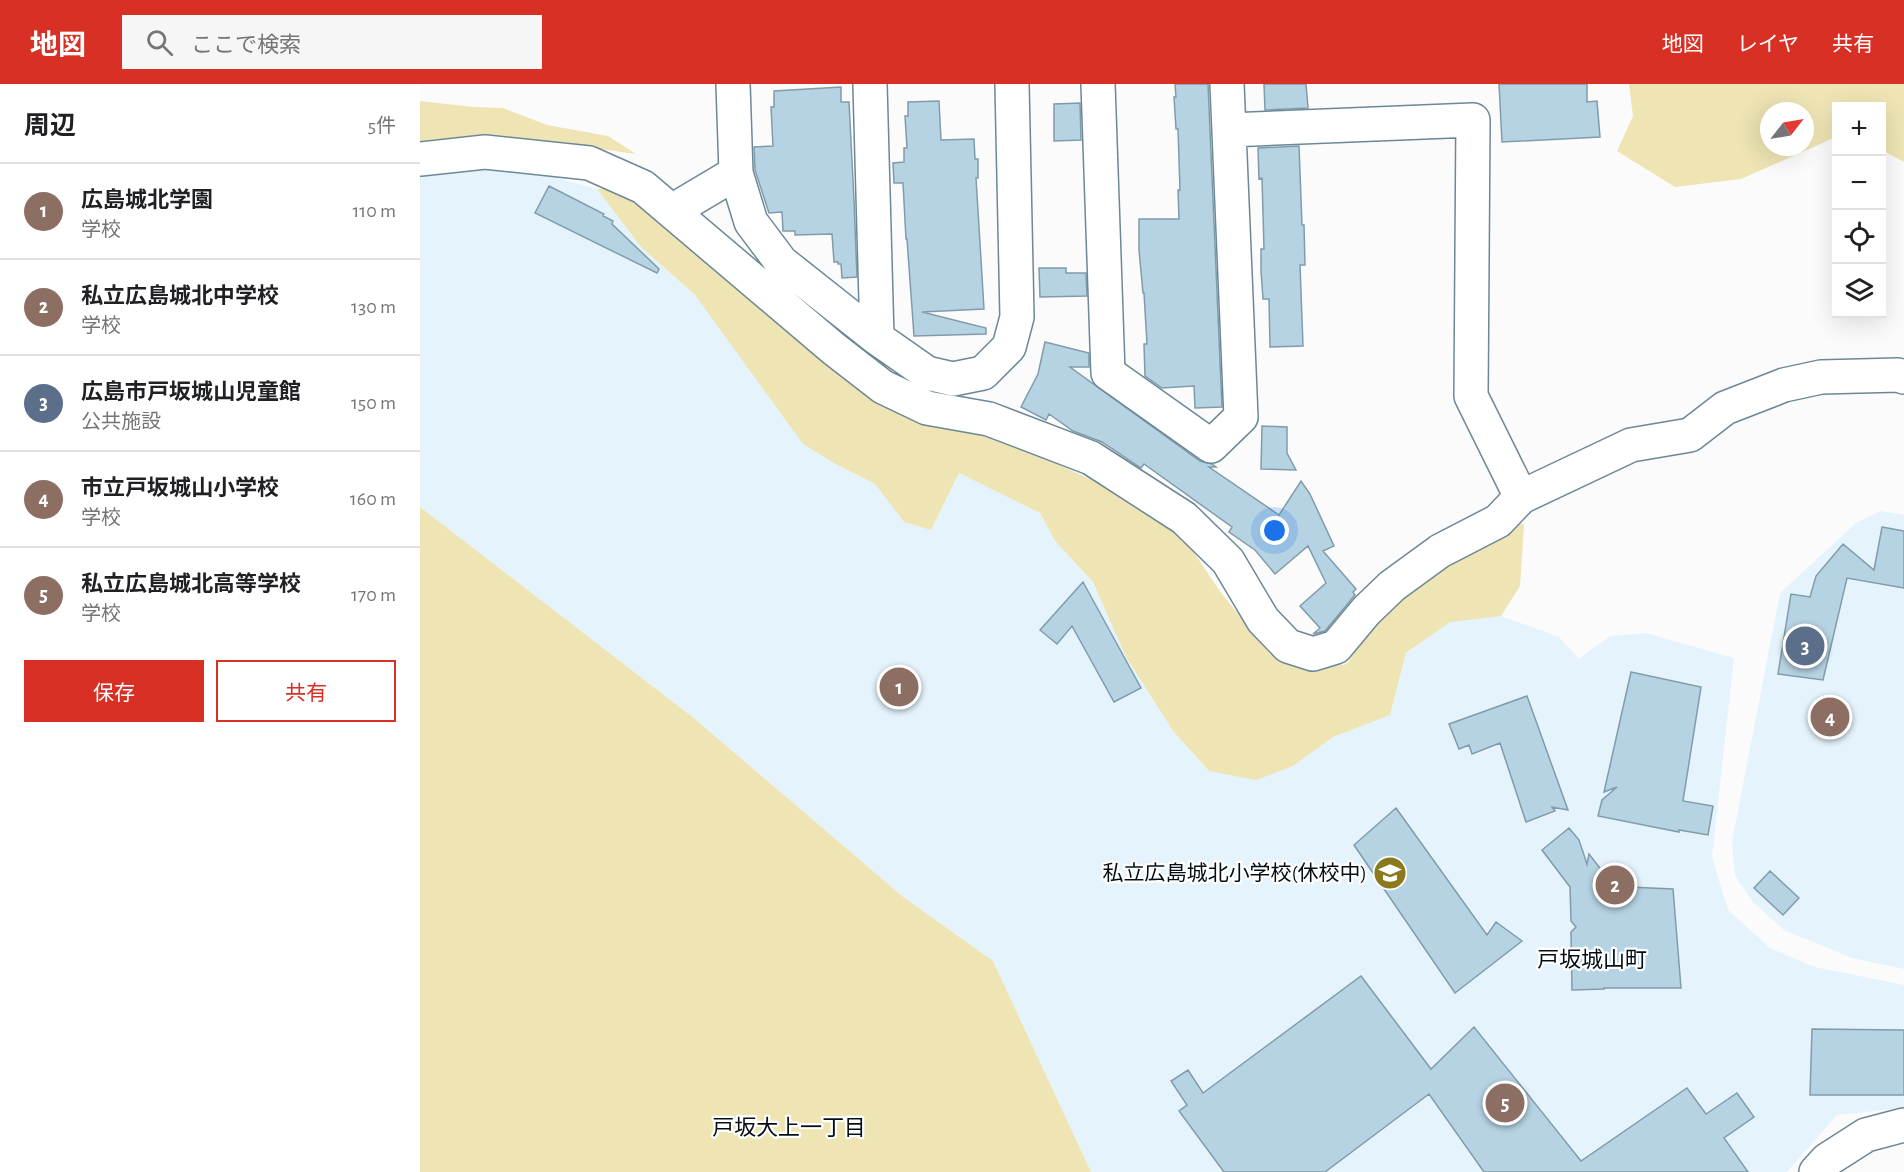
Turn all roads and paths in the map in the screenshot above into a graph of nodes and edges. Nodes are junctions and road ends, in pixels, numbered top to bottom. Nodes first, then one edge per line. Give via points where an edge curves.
1 (733, 84) edge
2 (870, 84) edge
3 (1012, 84) edge
4 (1098, 84) edge
5 (1227, 84) edge
6 (1229, 130) junction
7 (420, 159) edge
8 (736, 173) junction
9 (672, 211) junction
10 (877, 338) junction
11 (1904, 377) edge
12 (1521, 498) junction
13 (1904, 1125) edge
14 (1816, 1172) edge

1 - 8 street
2 - 10 street
3 - 10 street via 1017,317 1009,347 983,373 953,379 927,373
4 - 6 street via 1108,373 1211,446 1242,417
5 - 6 street
6 - 12 street via 1473,120 1471,396
7 - 9 street via 485,152 589,162 643,187
8 - 9 street
8 - 10 street via 751,222 781,262
9 - 12 street via 883,387 927,408 989,419 1091,458 1184,518 1228,561 1263,620 1288,646 1313,654 1336,647 1392,586 1440,551 1498,521
11 - 12 street via 1821,377 1784,385 1725,408 1690,435 1631,445
13 - 14 street via 1866,1135 1827,1160

